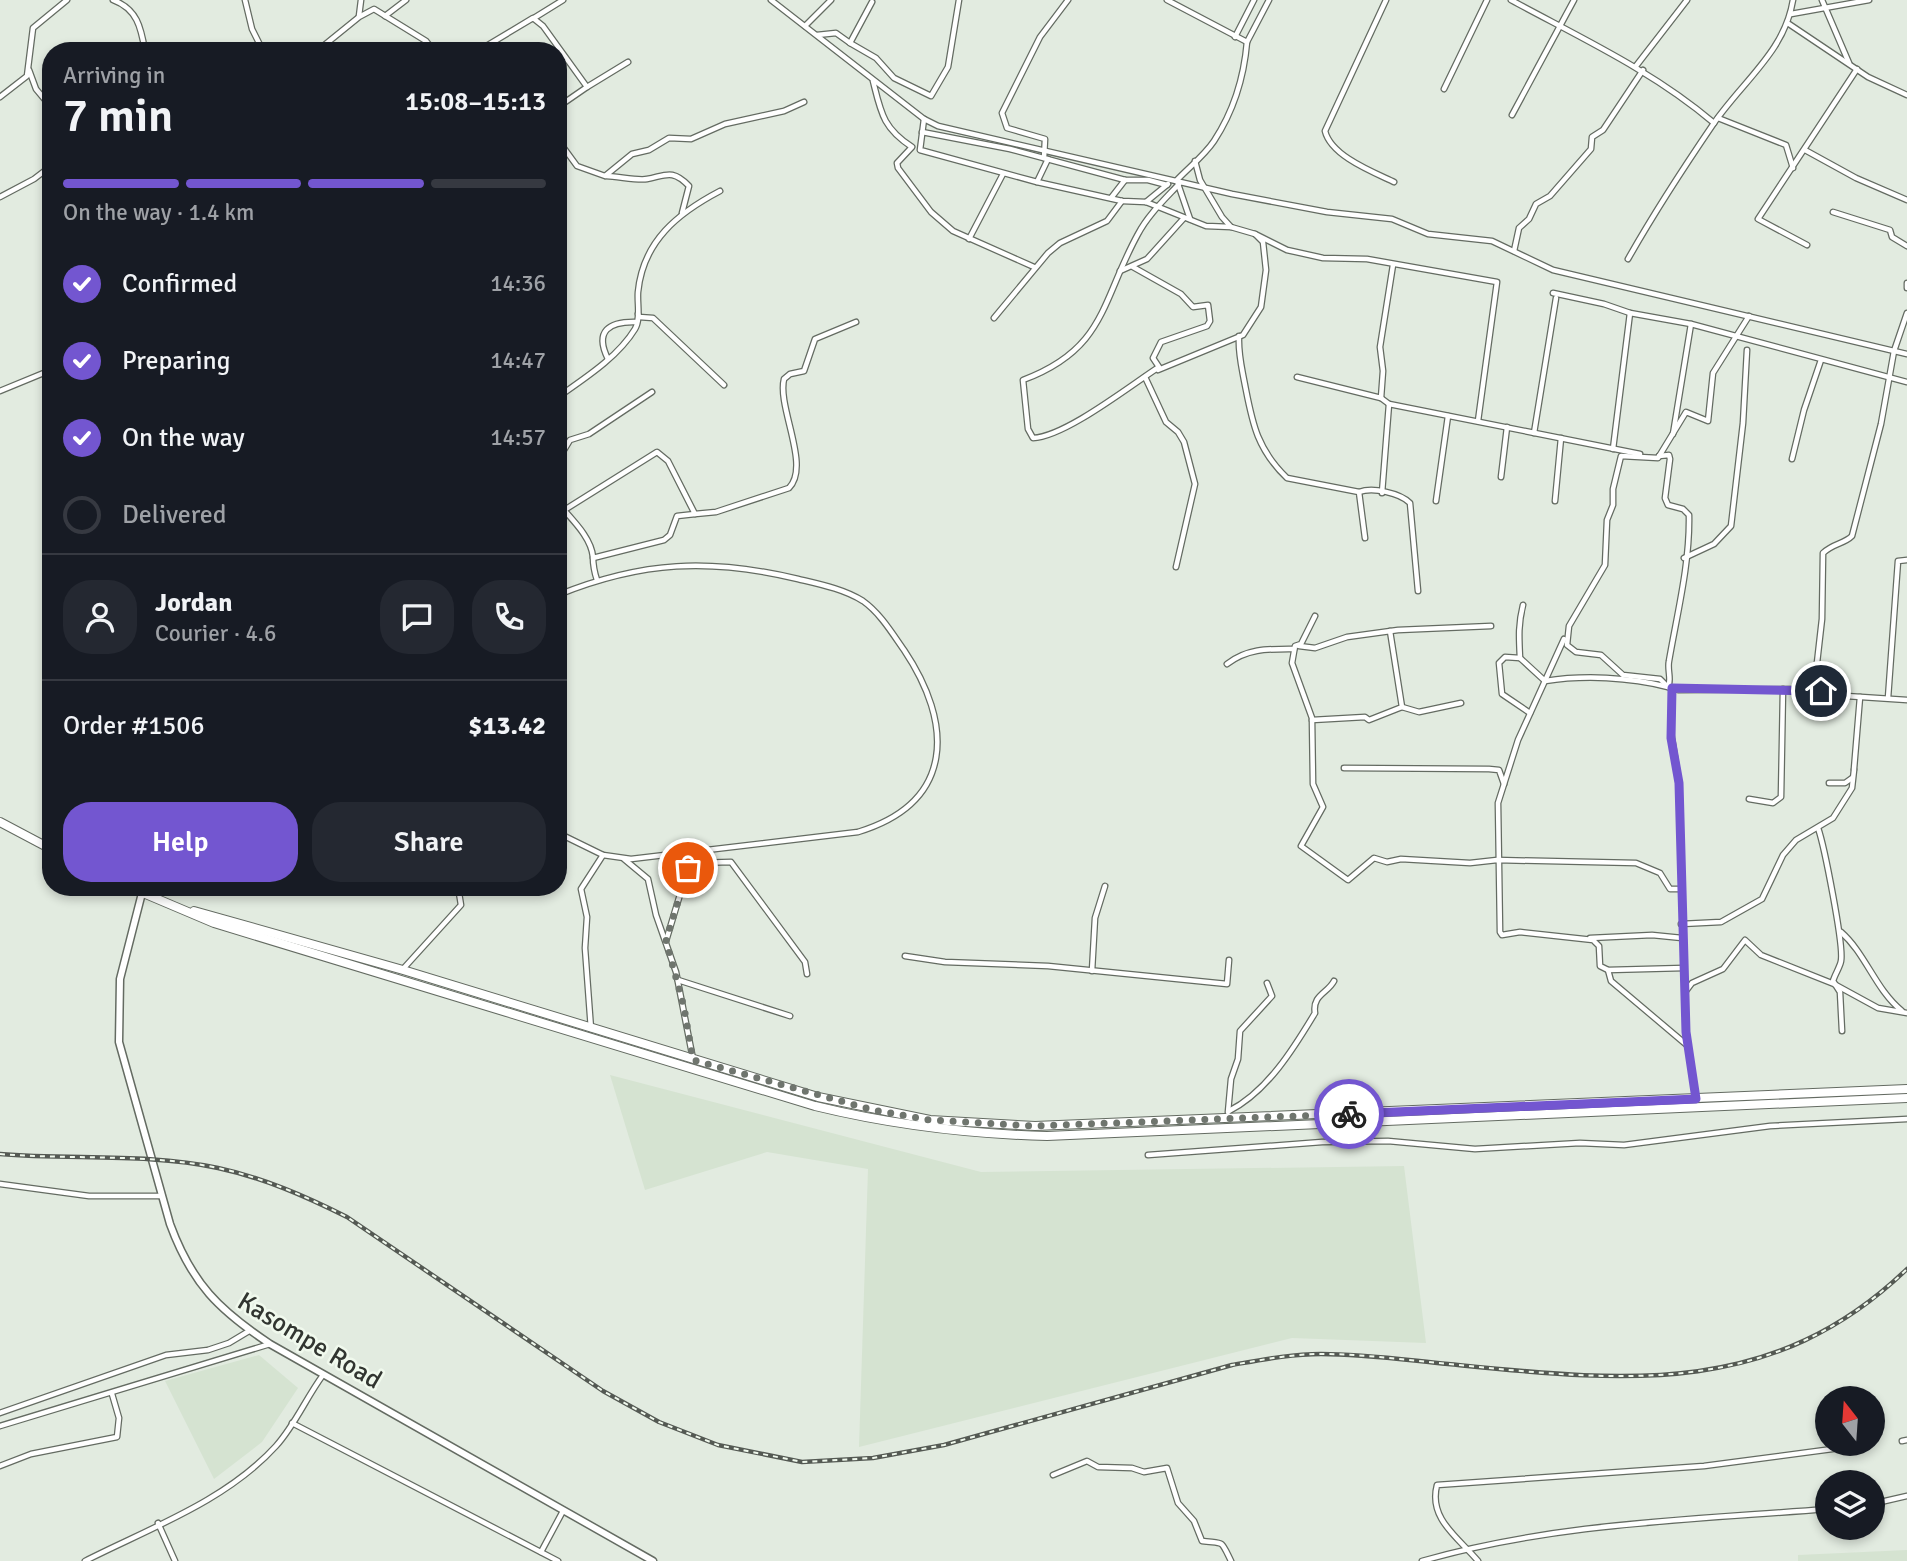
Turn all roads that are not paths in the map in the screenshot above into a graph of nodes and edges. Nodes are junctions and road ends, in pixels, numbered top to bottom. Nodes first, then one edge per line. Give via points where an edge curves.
1 (67, 0) edge
2 (113, 0) edge
3 (245, 0) edge
4 (360, 0) edge
5 (406, 0) edge
6 (563, 0) edge
7 (771, 0) edge
8 (831, 0) edge
9 (960, 0) edge
10 (1068, 0) edge
11 (1167, 0) edge
12 (1254, 0) edge
13 (1269, 0) edge
14 (1387, 0) edge
15 (1487, 0) edge
16 (1511, 0) edge
17 (1574, 0) edge
18 (1687, 0) edge
19 (1793, 0) edge
20 (1822, 0) edge
21 (1869, 0) edge
22 (872, 2) dead end
23 (1824, 9) junction
24 (1791, 14) junction
25 (385, 16) junction
26 (359, 17) junction
27 (533, 18) junction
28 (1789, 23) junction
29 (805, 26) junction
30 (1560, 27) junction
31 (816, 35) junction
32 (1235, 37) junction
33 (143, 42) edge
34 (258, 42) edge
35 (332, 42) edge
36 (427, 42) edge
37 (493, 42) edge
38 (554, 42) edge
39 (850, 43) junction
40 (1247, 43) junction
41 (567, 59) edge
42 (628, 62) dead end
43 (1849, 63) junction
44 (1636, 66) junction
45 (29, 69) junction
46 (1857, 69) junction
47 (1643, 70) junction
48 (873, 80) junction
49 (587, 87) junction
50 (1444, 89) dead end
51 (1907, 95) edge
52 (42, 96) edge
53 (0, 97) edge
54 (567, 101) edge
55 (804, 102) dead end
56 (1513, 115) dead end
57 (1718, 118) junction
58 (924, 119) junction
59 (1714, 123) junction
60 (922, 132) junction
61 (1046, 150) junction
62 (1805, 150) junction
63 (567, 152) edge
64 (1046, 159) junction
65 (1195, 161) junction
66 (1793, 168) junction
67 (42, 173) edge
68 (1003, 174) junction
69 (605, 176) junction
70 (1125, 180) junction
71 (1177, 182) junction
72 (1394, 182) dead end
73 (1037, 183) junction
74 (1167, 185) junction
75 (1204, 188) junction
76 (720, 191) dead end
77 (0, 197) edge
78 (1111, 198) junction
79 (1907, 200) edge
80 (1122, 201) junction
81 (1146, 202) junction
82 (1157, 207) junction
83 (1833, 212) dead end
84 (682, 214) junction
85 (1184, 217) junction
86 (1191, 220) junction
87 (1231, 227) junction
88 (1255, 234) junction
89 (969, 239) junction
90 (1807, 245) dead end
91 (1907, 246) edge
92 (1514, 251) junction
93 (1628, 259) dead end
94 (1393, 265) junction
95 (1034, 267) junction
96 (1133, 267) junction
97 (1119, 272) junction
98 (638, 313) junction
99 (1629, 313) junction
100 (1907, 313) edge
101 (1749, 316) junction
102 (994, 318) dead end
103 (638, 322) junction
104 (856, 322) dead end
105 (1691, 324) junction
106 (1239, 336) junction
107 (1737, 336) junction
108 (1747, 350) dead end
109 (1894, 351) junction
110 (1907, 354) edge
111 (608, 358) junction
112 (1821, 360) junction
113 (42, 374) edge
114 (1147, 375) junction
115 (1297, 377) dead end
116 (1890, 378) junction
117 (1907, 382) edge
118 (724, 385) dead end
119 (0, 391) edge
120 (567, 391) edge
121 (652, 392) dead end
122 (1381, 398) junction
123 (1389, 404) junction
124 (1448, 416) junction
125 (1478, 421) junction
126 (1507, 427) junction
127 (1534, 433) junction
128 (1672, 435) junction
129 (1560, 438) junction
130 (567, 448) edge
131 (1613, 449) junction
132 (1658, 457) junction
133 (1792, 459) dead end
134 (1501, 477) dead end
135 (1359, 492) junction
136 (1382, 493) junction
137 (1436, 501) dead end
138 (1555, 501) dead end
139 (567, 508) edge
140 (567, 513) edge
141 (695, 514) junction
142 (1365, 538) dead end
143 (593, 558) junction
144 (1684, 558) junction
145 (1907, 560) edge
146 (1177, 567) dead end
147 (597, 580) junction
148 (1418, 591) dead end
149 (567, 592) edge
150 (1523, 605) dead end
151 (1315, 616) dead end
152 (1491, 626) dead end
153 (1390, 631) junction
154 (1566, 634) junction
155 (1295, 647) junction
156 (1520, 658) junction
157 (1227, 664) dead end
158 (1545, 681) junction
159 (1670, 687) junction
160 (1783, 689) junction
161 (1814, 690) junction
162 (1860, 697) junction
163 (1888, 698) junction
164 (1907, 699) edge
165 (1461, 703) dead end
166 (1402, 707) junction
167 (1530, 713) junction
168 (1312, 720) junction
169 (1344, 768) dead end
170 (1854, 770) junction
171 (1829, 783) dead end
172 (1504, 784) junction
173 (1749, 799) dead end
174 (0, 822) edge
175 (1818, 828) junction
176 (567, 837) edge
177 (42, 844) edge
178 (603, 855) junction
179 (624, 859) junction
180 (1498, 860) junction
181 (1105, 886) dead end
182 (1680, 889) junction
183 (141, 896) edge
184 (150, 896) edge
185 (460, 896) edge
186 (177, 907) junction
187 (1681, 923) junction
188 (1840, 931) junction
189 (1682, 938) junction
190 (1586, 939) junction
191 (666, 941) junction
192 (905, 956) dead end
193 (1229, 960) dead end
194 (1684, 968) junction
195 (403, 970) junction
196 (1608, 970) junction
197 (1092, 971) junction
198 (807, 974) dead end
199 (678, 980) junction
200 (1334, 981) dead end
201 (1267, 983) dead end
202 (1834, 984) junction
203 (1684, 999) junction
204 (1904, 1012) edge
205 (790, 1016) dead end
206 (591, 1029) junction
207 (1842, 1031) dead end
208 (1688, 1046) junction
209 (693, 1060) junction
210 (1907, 1089) edge
211 (1907, 1098) edge
212 (1696, 1099) junction
213 (1228, 1111) junction
214 (1907, 1119) edge
215 (1226, 1120) junction
216 (1148, 1155) dead end
217 (0, 1184) edge
218 (161, 1196) junction
219 (249, 1331) junction
220 (270, 1344) junction
221 (323, 1375) junction
222 (112, 1394) junction
223 (0, 1413) edge
224 (292, 1423) junction
225 (0, 1426) edge
226 (1815, 1451) edge
227 (0, 1466) edge
228 (1053, 1475) dead end
229 (1907, 1496) edge
230 (1885, 1501) edge
231 (1815, 1510) edge
232 (563, 1511) junction
233 (158, 1523) junction
234 (1467, 1548) junction
235 (541, 1552) junction
236 (85, 1561) edge
237 (175, 1561) edge
238 (558, 1561) edge
239 (653, 1561) edge
240 (1231, 1561) edge
241 (1422, 1561) edge
242 (1478, 1561) edge

1 - 45 street via 33,28
2 - 33 street via 131,10
3 - 34 street
4 - 26 street
5 - 25 street
6 - 27 street
7 - 29 street
8 - 29 street
9 - 39 street via 948,67 931,96 894,78 876,58
10 - 61 street via 1040,37 1002,113 1007,128 1045,138
11 - 32 street
12 - 32 street
13 - 40 street
14 - 72 street via 1325,131 1340,152
15 - 50 street
16 - 30 street
17 - 30 street
18 - 44 street
19 - 24 street
20 - 23 street
21 - 23 street
22 - 39 street
23 - 24 street
23 - 43 street
24 - 28 street
25 - 26 street via 374,9
25 - 36 street
26 - 35 street
27 - 37 street
27 - 38 street
28 - 43 street
28 - 57 street via 1779,43
29 - 31 street
30 - 44 street
30 - 56 street
31 - 39 street via 836,33
31 - 48 street
32 - 40 street
40 - 65 street via 1237,92 1214,141
41 - 49 street
42 - 49 street
43 - 46 street
44 - 47 street
45 - 52 street
45 - 53 street via 22,82
46 - 51 street
46 - 62 street
47 - 59 street
47 - 92 street via 1603,130 1592,137 1591,149 1550,196 1536,204 1519,228
48 - 58 street
48 - 89 street via 880,114 912,147 897,163 900,172 936,218
49 - 54 street
55 - 69 street via 725,124 691,139 669,138 632,154
57 - 59 street
57 - 66 street via 1786,145
58 - 60 street
58 - 61 street
59 - 93 street
60 - 64 street
60 - 68 street via 920,150
61 - 64 street
61 - 71 street
62 - 66 street
62 - 79 street
63 - 69 street via 577,166
64 - 70 street
64 - 73 street
65 - 71 street
65 - 75 street
66 - 90 street via 1758,219
67 - 77 street
68 - 73 street
68 - 89 street
69 - 84 street via 645,180 659,173 674,176 689,186
70 - 74 street
70 - 78 street
71 - 74 street
71 - 75 street
71 - 82 street
71 - 86 street
73 - 78 street
74 - 81 street
75 - 87 street
75 - 92 street via 1327,212 1392,219 1428,234 1492,241
76 - 84 street
78 - 80 street
80 - 81 street
80 - 95 street via 1107,221 1060,243
81 - 82 street
82 - 85 street
82 - 97 street
83 - 91 street via 1890,230 1892,237
84 - 98 street via 662,232 644,269
85 - 86 street
85 - 96 street via 1150,257
86 - 87 street via 1213,228
87 - 88 street
88 - 94 street via 1287,250
88 - 106 street via 1263,242 1266,256 1263,297 1257,317
89 - 95 street
92 - 101 street via 1553,270
94 - 122 street via 1381,337
94 - 125 street via 1497,282
95 - 102 street
96 - 97 street
96 - 114 street via 1181,294 1193,307 1208,305 1207,326 1161,342 1153,358 1159,367
97 - 114 street via 1089,337 1052,367 1023,380 1031,436 1040,438 1066,426
98 - 103 street
98 - 118 street via 653,318
99 - 105 street
99 - 127 street via 1554,295
99 - 131 street
100 - 109 street
101 - 107 street
101 - 109 street
103 - 111 street
103 - 111 street via 615,325 602,336
104 - 141 street via 815,339 805,370 788,374 783,381 782,398 793,437 793,483 735,506
105 - 107 street
105 - 128 street
106 - 114 street
106 - 135 street via 1238,357 1249,417 1282,473 1295,481
107 - 112 street
107 - 128 street via 1713,373 1708,421 1686,412
108 - 144 street via 1731,526 1714,544
109 - 110 street
109 - 116 street
111 - 120 street via 599,370
112 - 116 street
112 - 133 street
113 - 119 street
114 - 146 street via 1166,422 1184,442 1195,484
115 - 122 street
116 - 117 street
116 - 161 street via 1852,536 1824,553
121 - 130 street via 591,432 570,440
122 - 123 street
123 - 124 street
123 - 136 street
124 - 125 street
124 - 137 street
125 - 126 street
126 - 127 street
126 - 134 street
127 - 129 street
128 - 132 street
129 - 131 street
129 - 138 street
131 - 132 street
132 - 144 street via 1669,455 1670,459 1668,505 1689,515
132 - 154 street via 1621,456 1607,520 1605,565
135 - 136 street
135 - 142 street
136 - 148 street via 1403,496 1410,503
139 - 141 street via 659,452 668,460
140 - 143 street
141 - 143 street via 677,516 664,540
143 - 147 street
144 - 159 street via 1678,622 1668,663
145 - 163 street via 1898,561
147 - 149 street
147 - 179 street via 650,568 711,564 789,577 849,594 875,611 899,642 925,684 937,723 933,771 911,803 880,824 849,834
150 - 156 street via 1516,632
151 - 155 street
152 - 153 street
153 - 155 street via 1348,636 1315,648
153 - 166 street
154 - 158 street
154 - 159 street via 1567,645 1576,652 1601,655 1617,672 1660,679
155 - 157 street via 1255,650
155 - 168 street via 1295,679
156 - 158 street
156 - 167 street via 1505,657 1499,663 1502,694
158 - 159 street via 1621,680
158 - 167 street
159 - 160 street
159 - 182 street via 1671,738 1679,783
160 - 161 street
160 - 173 street via 1781,797 1773,803
161 - 162 street
162 - 163 street
162 - 170 street
163 - 164 street
165 - 166 street via 1419,712
166 - 168 street via 1369,720
167 - 172 street
168 - 180 street via 1313,784 1323,807 1301,846 1317,859 1348,880 1374,858 1387,862
169 - 172 street via 1499,770
170 - 171 street via 1852,780
170 - 175 street via 1852,788 1833,818
172 - 180 street via 1498,803
174 - 177 highway
175 - 187 street via 1796,840 1783,855 1771,885 1752,907 1721,922
175 - 188 street
176 - 178 street
178 - 179 street
178 - 206 street via 581,889 587,917
179 - 191 street via 649,879
180 - 182 street via 1636,863 1660,873 1670,889
180 - 190 street via 1502,935 1520,932
181 - 197 street via 1096,918
182 - 187 street
183 - 218 street, Kasompe Road via 120,979 119,1042
184 - 186 highway
185 - 195 street via 461,905
186 - 195 highway
186 - 211 highway via 319,957 815,1105 944,1131 1047,1136
187 - 189 street
188 - 202 street via 1841,960
188 - 204 street via 1863,958 1880,989
189 - 190 street via 1619,935
189 - 194 street
190 - 196 street via 1598,943 1600,966
191 - 198 street via 688,868 695,863 731,862 805,962
191 - 199 street
192 - 197 street
193 - 197 street via 1227,985
194 - 196 street
194 - 203 street
195 - 206 highway
196 - 208 street via 1611,981
199 - 205 street
199 - 209 street
200 - 213 street via 1320,992 1315,1013 1295,1047 1258,1089
201 - 213 street via 1272,996 1240,1031
202 - 203 street via 1761,955 1745,940 1723,969 1687,986
202 - 204 street via 1878,1007
202 - 207 street via 1840,992
203 - 208 street
206 - 209 highway
208 - 212 street
209 - 215 highway via 818,1097 930,1120 1035,1126
210 - 212 highway
212 - 215 highway
213 - 215 street
214 - 216 street via 1770,1126 1624,1144 1475,1149 1388,1141 1322,1142
217 - 218 street via 89,1196
218 - 219 street, Kasompe Road via 189,1269 219,1307
219 - 220 street, Kasompe Road
219 - 223 street via 208,1350 166,1355
220 - 221 street, Kasompe Road
220 - 222 street
221 - 224 street
221 - 232 street, Kasompe Road
222 - 225 street
222 - 227 street via 119,1418 117,1437 31,1454
224 - 233 street via 275,1447 230,1487
224 - 235 street
226 - 234 street via 1704,1466 1437,1485 1436,1510
228 - 240 street via 1087,1461 1098,1467 1144,1472 1167,1468 1178,1503 1194,1521 1202,1541 1215,1539 1224,1544
229 - 230 street
231 - 234 street via 1593,1527
232 - 235 street
232 - 239 street, Kasompe Road
233 - 236 street
233 - 237 street
234 - 241 street
234 - 242 street
235 - 238 street

